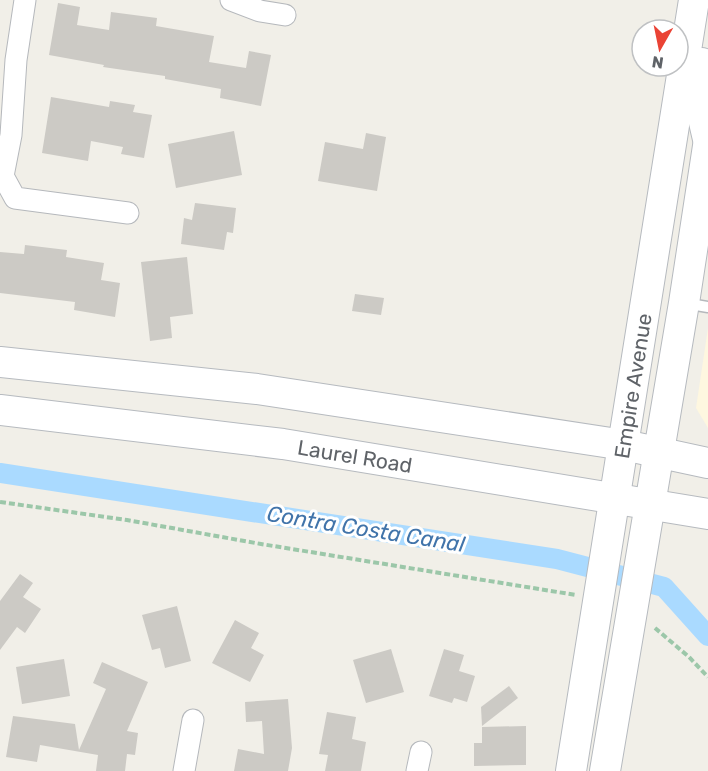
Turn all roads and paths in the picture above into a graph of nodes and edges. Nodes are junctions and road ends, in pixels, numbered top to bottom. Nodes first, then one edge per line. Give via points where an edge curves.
1 (25, 0) edge
2 (231, 0) edge
3 (694, 0) edge
4 (702, 0) edge
5 (708, 10) edge
6 (285, 15) dead end
7 (708, 27) edge
8 (708, 139) edge
9 (708, 146) edge
10 (704, 204) edge
11 (128, 213) dead end
12 (696, 305) edge
13 (0, 362) edge
14 (0, 410) edge
15 (624, 445) junction
16 (659, 452) junction
17 (708, 463) edge
18 (615, 499) junction
19 (0, 502) edge
20 (650, 505) junction
21 (708, 514) edge
22 (589, 595) junction
23 (655, 628) dead end
24 (708, 677) edge
25 (192, 720) dead end
26 (184, 771) edge
27 (571, 771) edge
28 (605, 771) edge

1 - 11 street via 3,176 15,198
2 - 6 street
3 - 15 main road, Empire Avenue
4 - 5 main road
7 - 8 main road via 697,92
9 - 10 main road, Empire Avenue
10 - 12 main road, Empire Avenue
12 - 16 main road, Empire Avenue
13 - 15 main road via 257,388
14 - 18 main road, Laurel Road via 283,444
15 - 16 main road
15 - 18 main road, Empire Avenue
16 - 17 main road
16 - 20 main road, Empire Avenue
18 - 20 main road, Laurel Road
18 - 22 main road, Empire Avenue via 608,552
19 - 22 path
20 - 21 main road, Laurel Road
20 - 28 main road, Empire Avenue
22 - 27 main road, Empire Avenue
23 - 24 path
25 - 26 street

